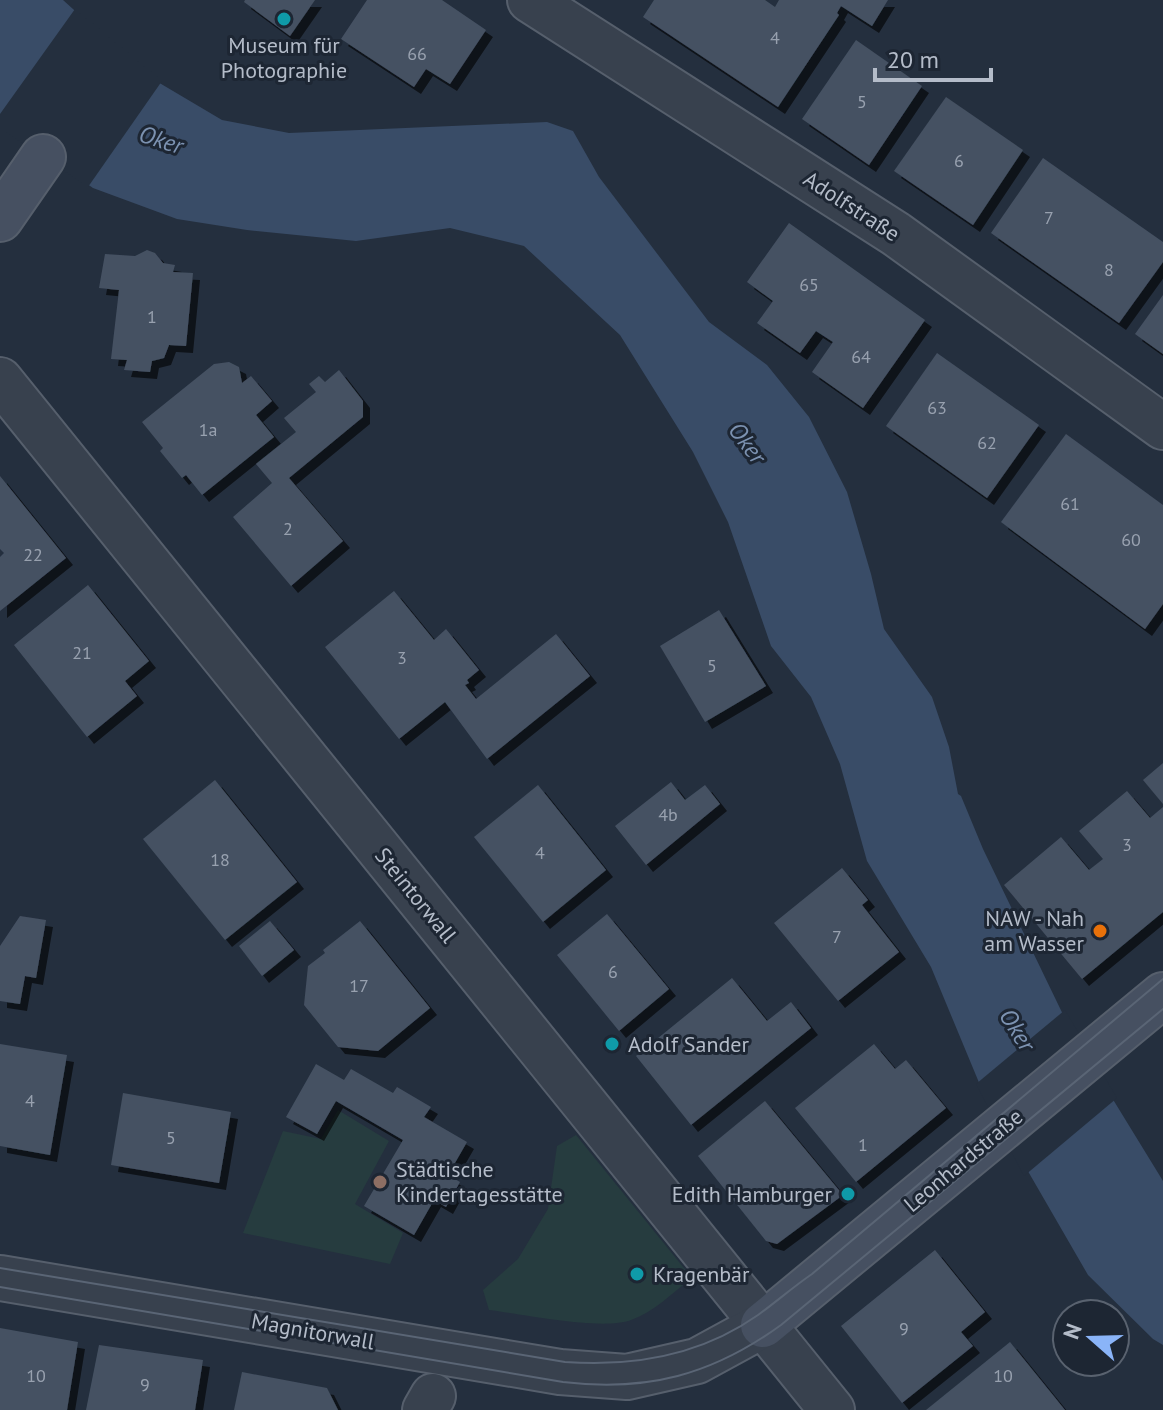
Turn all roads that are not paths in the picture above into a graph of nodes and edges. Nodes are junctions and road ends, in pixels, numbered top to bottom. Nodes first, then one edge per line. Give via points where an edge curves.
1 (530, 0) edge
2 (43, 157) dead end
3 (0, 219) edge
4 (0, 380) edge
5 (1163, 427) edge
6 (1149, 1006) edge
7 (0, 1278) edge
8 (763, 1325) junction
9 (832, 1410) edge

1 - 5 street, Adolfstraße via 896,234
2 - 3 street
4 - 8 street, Steintorwall
6 - 8 street, Leonhardstraße
7 - 8 street, Magnitorwall via 560,1372 627,1377 697,1361
8 - 9 street, Steintorwall

